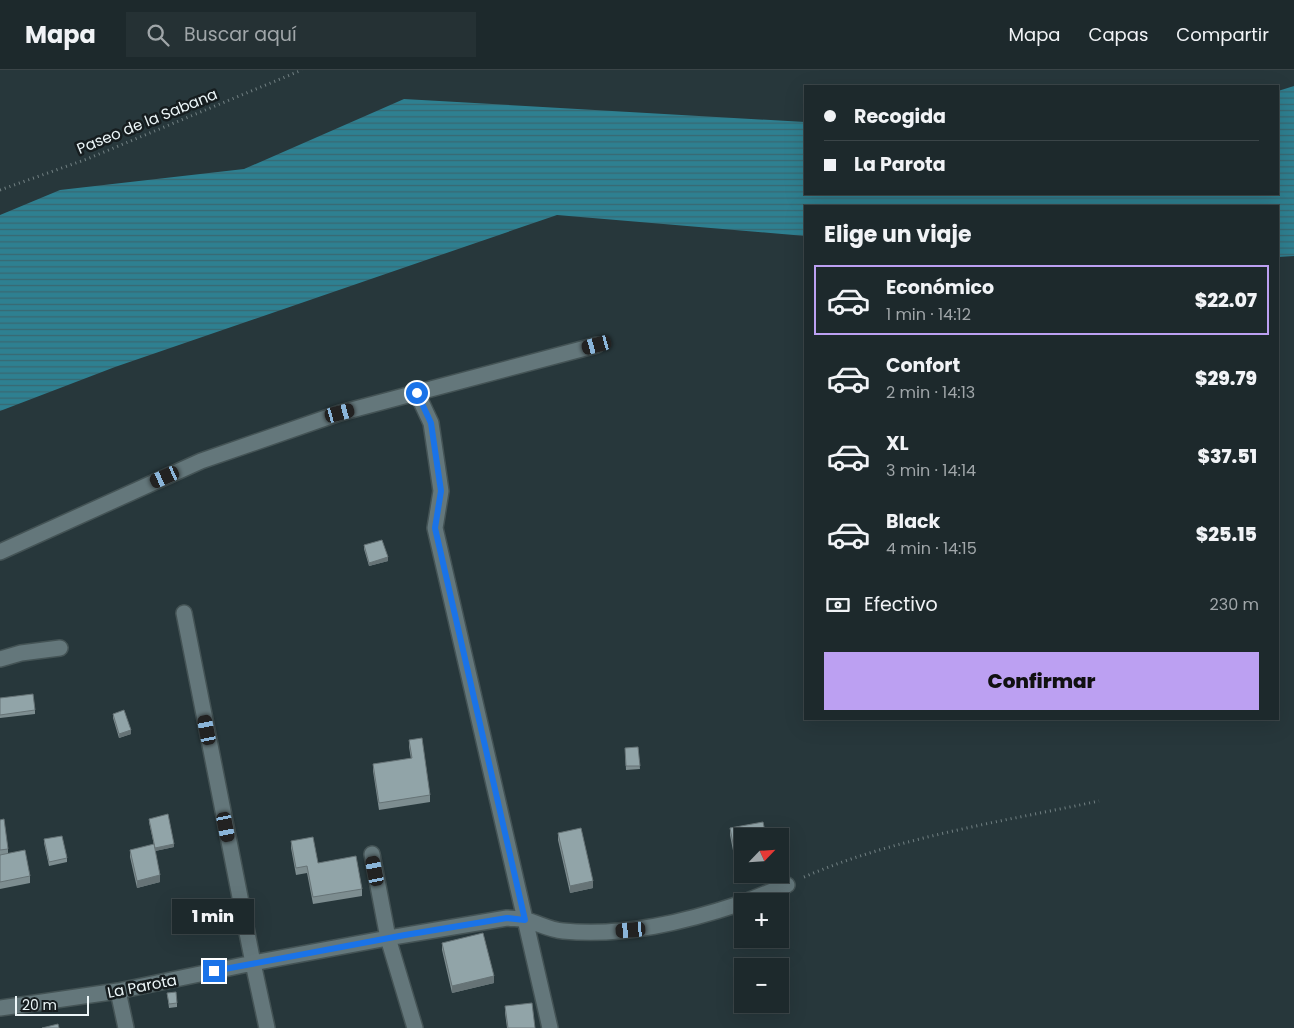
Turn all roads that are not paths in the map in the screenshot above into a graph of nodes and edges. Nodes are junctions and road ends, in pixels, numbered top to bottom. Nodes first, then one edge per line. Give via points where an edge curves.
1 (597, 345) dead end
2 (417, 393) junction
3 (0, 552) edge
4 (184, 613) dead end
5 (60, 648) dead end
6 (0, 659) edge
7 (372, 854) dead end
8 (787, 885) road end
9 (768, 893) edge
10 (734, 906) edge
11 (525, 920) junction
12 (388, 938) junction
13 (253, 963) junction
14 (118, 991) junction
15 (0, 1008) edge
16 (126, 1028) edge
17 (267, 1028) edge
18 (415, 1028) edge
19 (550, 1028) edge

1 - 2 street
2 - 3 street via 340,413 200,461
2 - 11 street via 431,423 441,491 435,528
4 - 13 street
5 - 6 street
7 - 12 street
8 - 9 street
10 - 11 street, La Parota via 649,928 595,933 560,931
11 - 12 street, La Parota via 507,918
11 - 19 street
12 - 13 street, La Parota
12 - 18 street
13 - 14 street, La Parota
13 - 17 street
14 - 15 street, La Parota
14 - 16 street

